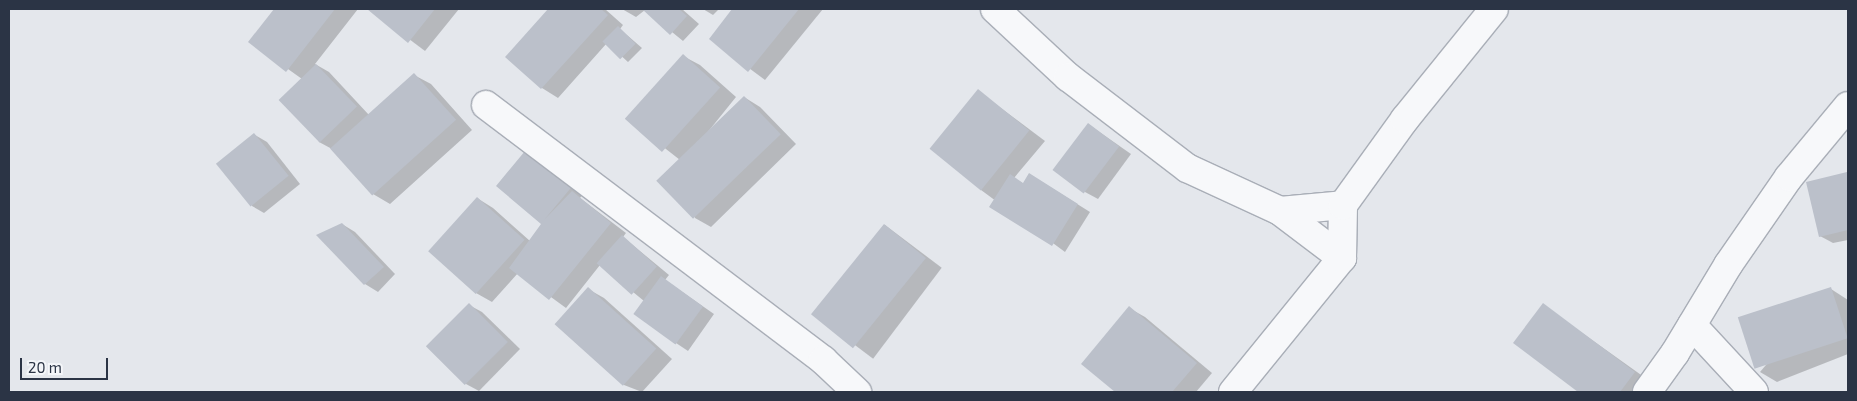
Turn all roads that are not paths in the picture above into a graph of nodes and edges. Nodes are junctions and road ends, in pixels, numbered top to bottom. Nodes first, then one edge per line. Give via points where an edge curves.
1 (996, 9) edge
2 (1494, 9) edge
3 (486, 105) dead end
4 (1848, 106) edge
5 (1343, 205) junction
6 (1280, 210) junction
7 (1342, 258) junction
8 (1692, 324) junction
9 (857, 392) edge
10 (1234, 392) edge
11 (1647, 392) edge
12 (1754, 392) edge

1 - 6 street via 1068,77 1187,168
2 - 5 street via 1405,119
3 - 9 street via 823,360
4 - 8 street via 1783,185
5 - 6 street
5 - 7 street
6 - 7 street
7 - 10 street
8 - 11 street
8 - 12 street

